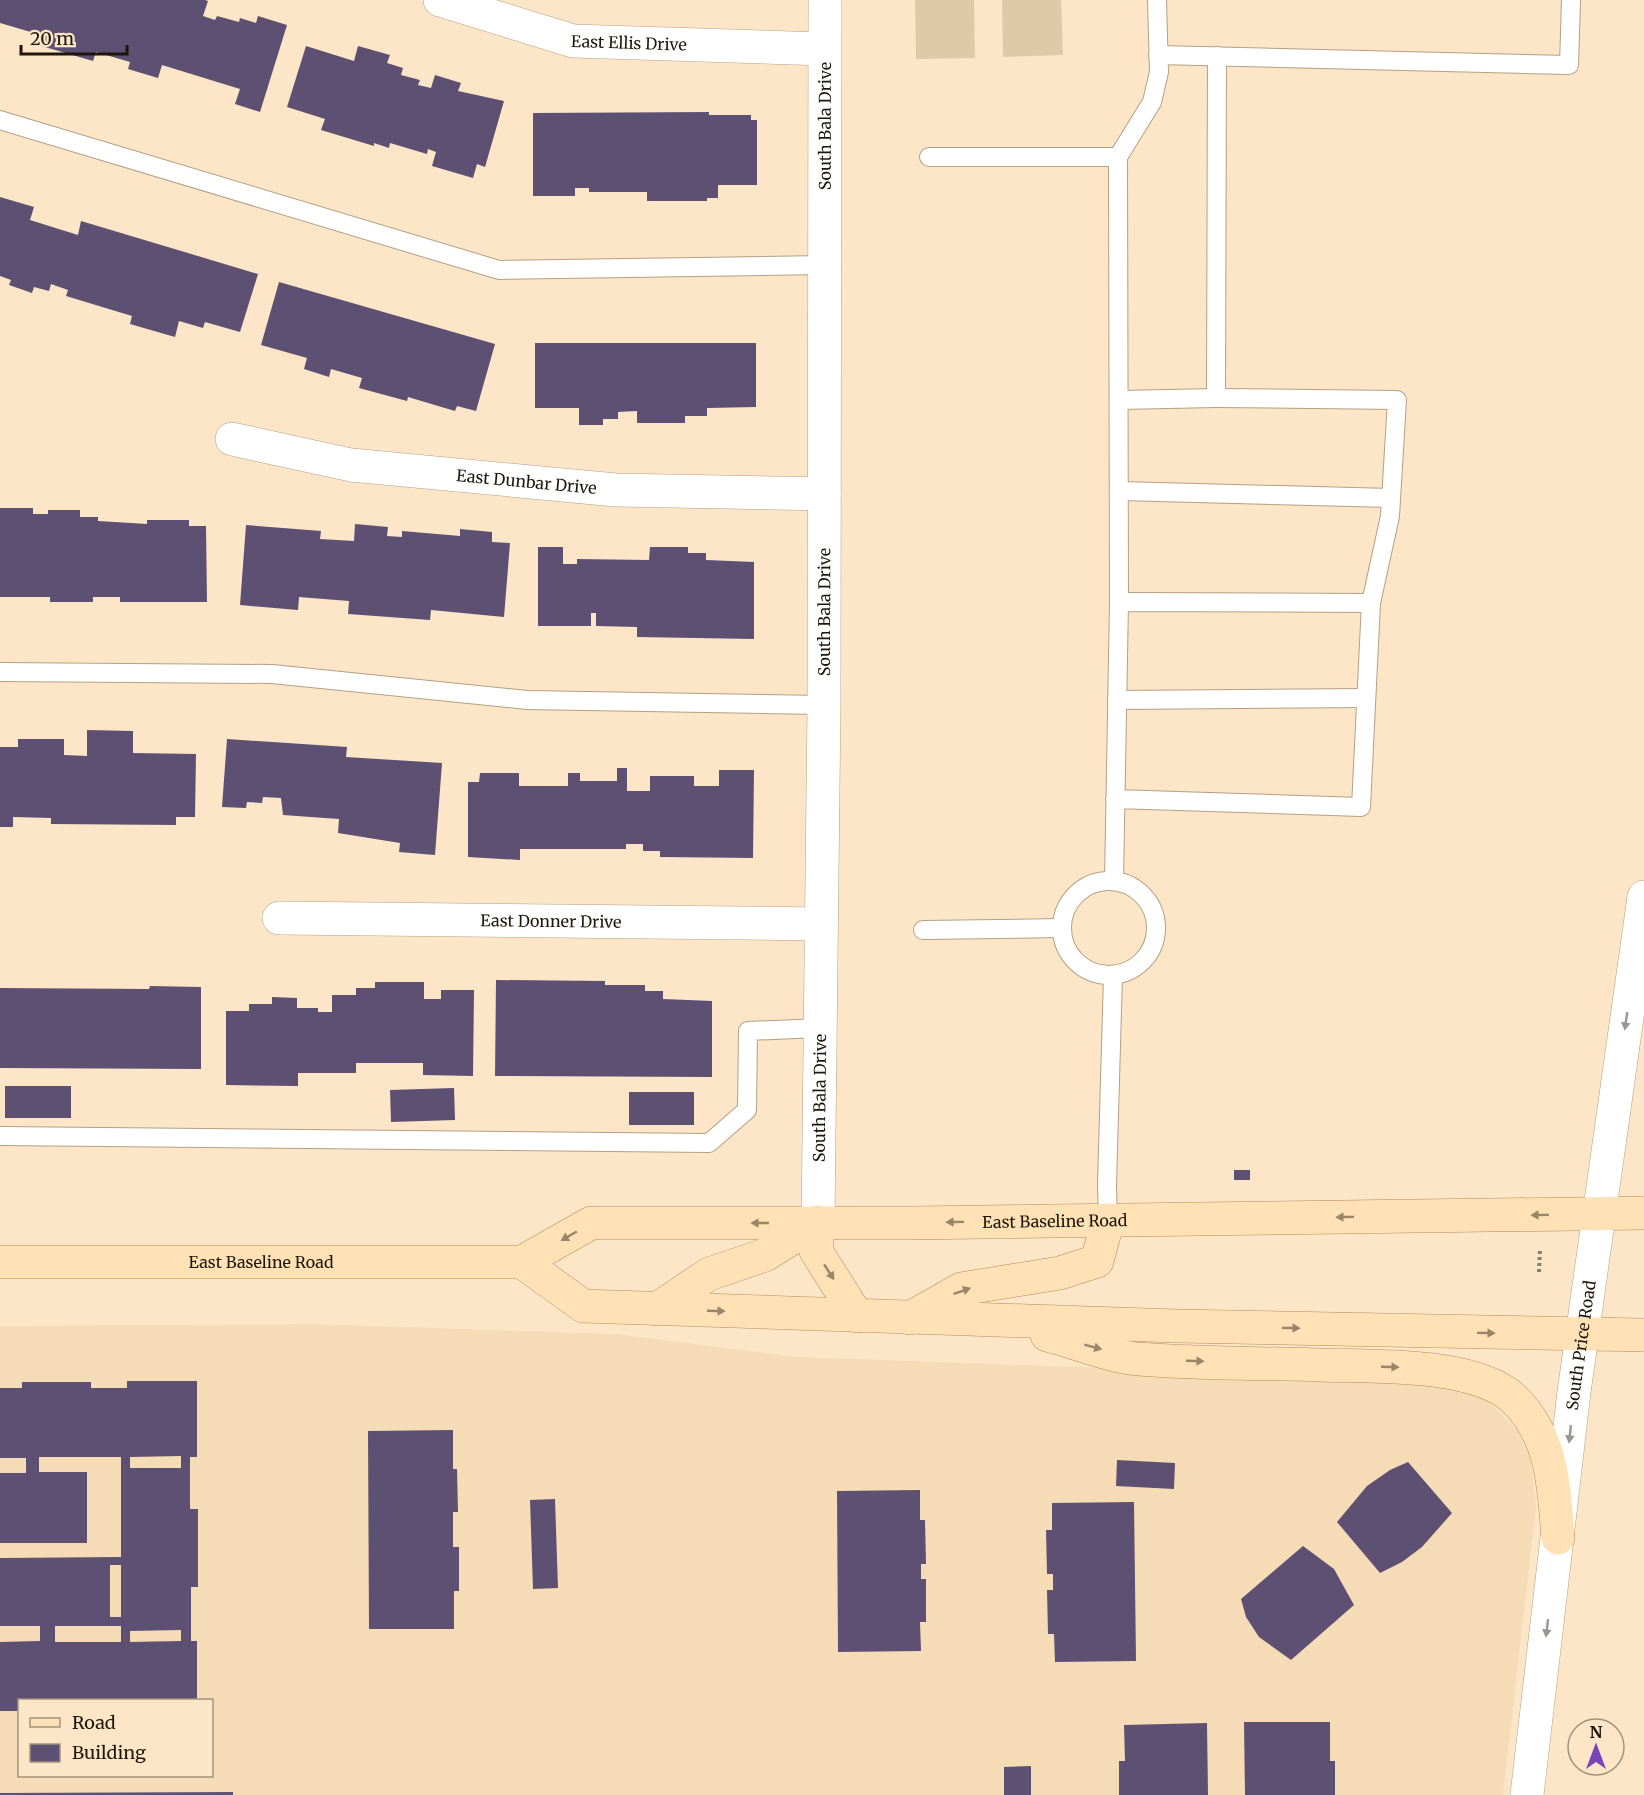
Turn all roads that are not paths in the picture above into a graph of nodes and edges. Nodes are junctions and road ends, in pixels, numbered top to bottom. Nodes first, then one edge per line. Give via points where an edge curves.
1 (440, 0) edge
2 (825, 0) edge
3 (1157, 0) edge
4 (1571, 0) edge
5 (824, 49) junction
6 (1158, 55) junction
7 (1217, 57) junction
8 (0, 120) edge
9 (929, 157) dead end
10 (1118, 157) junction
11 (824, 265) junction
12 (1216, 398) junction
13 (1120, 400) junction
14 (232, 439) dead end
15 (1120, 491) junction
16 (824, 494) junction
17 (1391, 498) junction
18 (1119, 603) junction
19 (1371, 603) junction
20 (0, 672) edge
21 (1366, 698) junction
22 (1117, 700) junction
23 (824, 705) junction
24 (1115, 800) junction
25 (1114, 881) junction
26 (1644, 897) edge
27 (279, 918) dead end
28 (821, 924) junction
29 (1062, 928) junction
30 (923, 930) dead end
31 (1113, 975) junction
32 (820, 1028) junction
33 (0, 1136) edge
34 (1599, 1213) junction
35 (1644, 1213) edge
36 (1108, 1220) junction
37 (818, 1222) junction
38 (0, 1262) edge
39 (522, 1262) junction
40 (657, 1309) junction
41 (857, 1317) junction
42 (910, 1318) junction
43 (996, 1321) junction
44 (1583, 1335) junction
45 (1643, 1335) edge
46 (1558, 1538) junction
47 (1527, 1795) edge

1 - 5 street, East Ellis Drive via 573,41
2 - 5 street, South Bala Drive
3 - 6 lane
4 - 7 lane via 1569,65
5 - 11 street, South Bala Drive
6 - 7 lane
6 - 10 lane via 1159,72 1152,102
7 - 12 lane
8 - 11 lane via 499,270
9 - 10 lane
10 - 13 lane
11 - 16 street, South Bala Drive
12 - 13 lane
12 - 17 lane via 1397,400
13 - 15 lane
14 - 16 street, East Dunbar Drive via 351,465 592,488
15 - 17 lane
15 - 18 lane
16 - 23 street, South Bala Drive
17 - 19 lane
18 - 19 lane
18 - 22 lane
19 - 21 lane
20 - 23 lane via 272,674 527,699
21 - 22 lane
21 - 24 lane via 1361,807
22 - 24 lane
23 - 28 street, South Bala Drive
24 - 25 lane
25 - 29 lane via 1098,882 1072,898
25 - 31 lane via 1142,894 1156,920 1156,936 1142,963
26 -> 34 street, South Price Road
27 - 28 street, East Donner Drive
28 - 32 street, South Bala Drive
29 - 30 lane
29 - 31 lane via 1064,943 1083,968
31 - 36 lane
32 - 33 lane via 748,1031 747,1110 709,1143
32 - 37 street, South Bala Drive
34 - 35 main road, East Baseline Road
34 -> 36 main road, East Baseline Road
34 - 44 street, South Price Road
36 -> 37 main road, East Baseline Road
42 -> 36 main road via 961,1289 1060,1273 1097,1261
37 -> 39 main road, East Baseline Road via 591,1223
37 - 40 main road via 765,1255 709,1275
37 -> 41 main road via 816,1251
38 - 39 main road, East Baseline Road
39 - 40 main road via 583,1306
40 -> 41 main road
41 - 42 main road
42 - 43 main road
43 -> 44 main road
43 -> 46 main road via 1136,1359 1410,1367 1494,1386 1513,1399 1543,1437 1555,1495
44 - 45 main road
44 -> 46 street, South Price Road
46 -> 47 street, South Price Road

